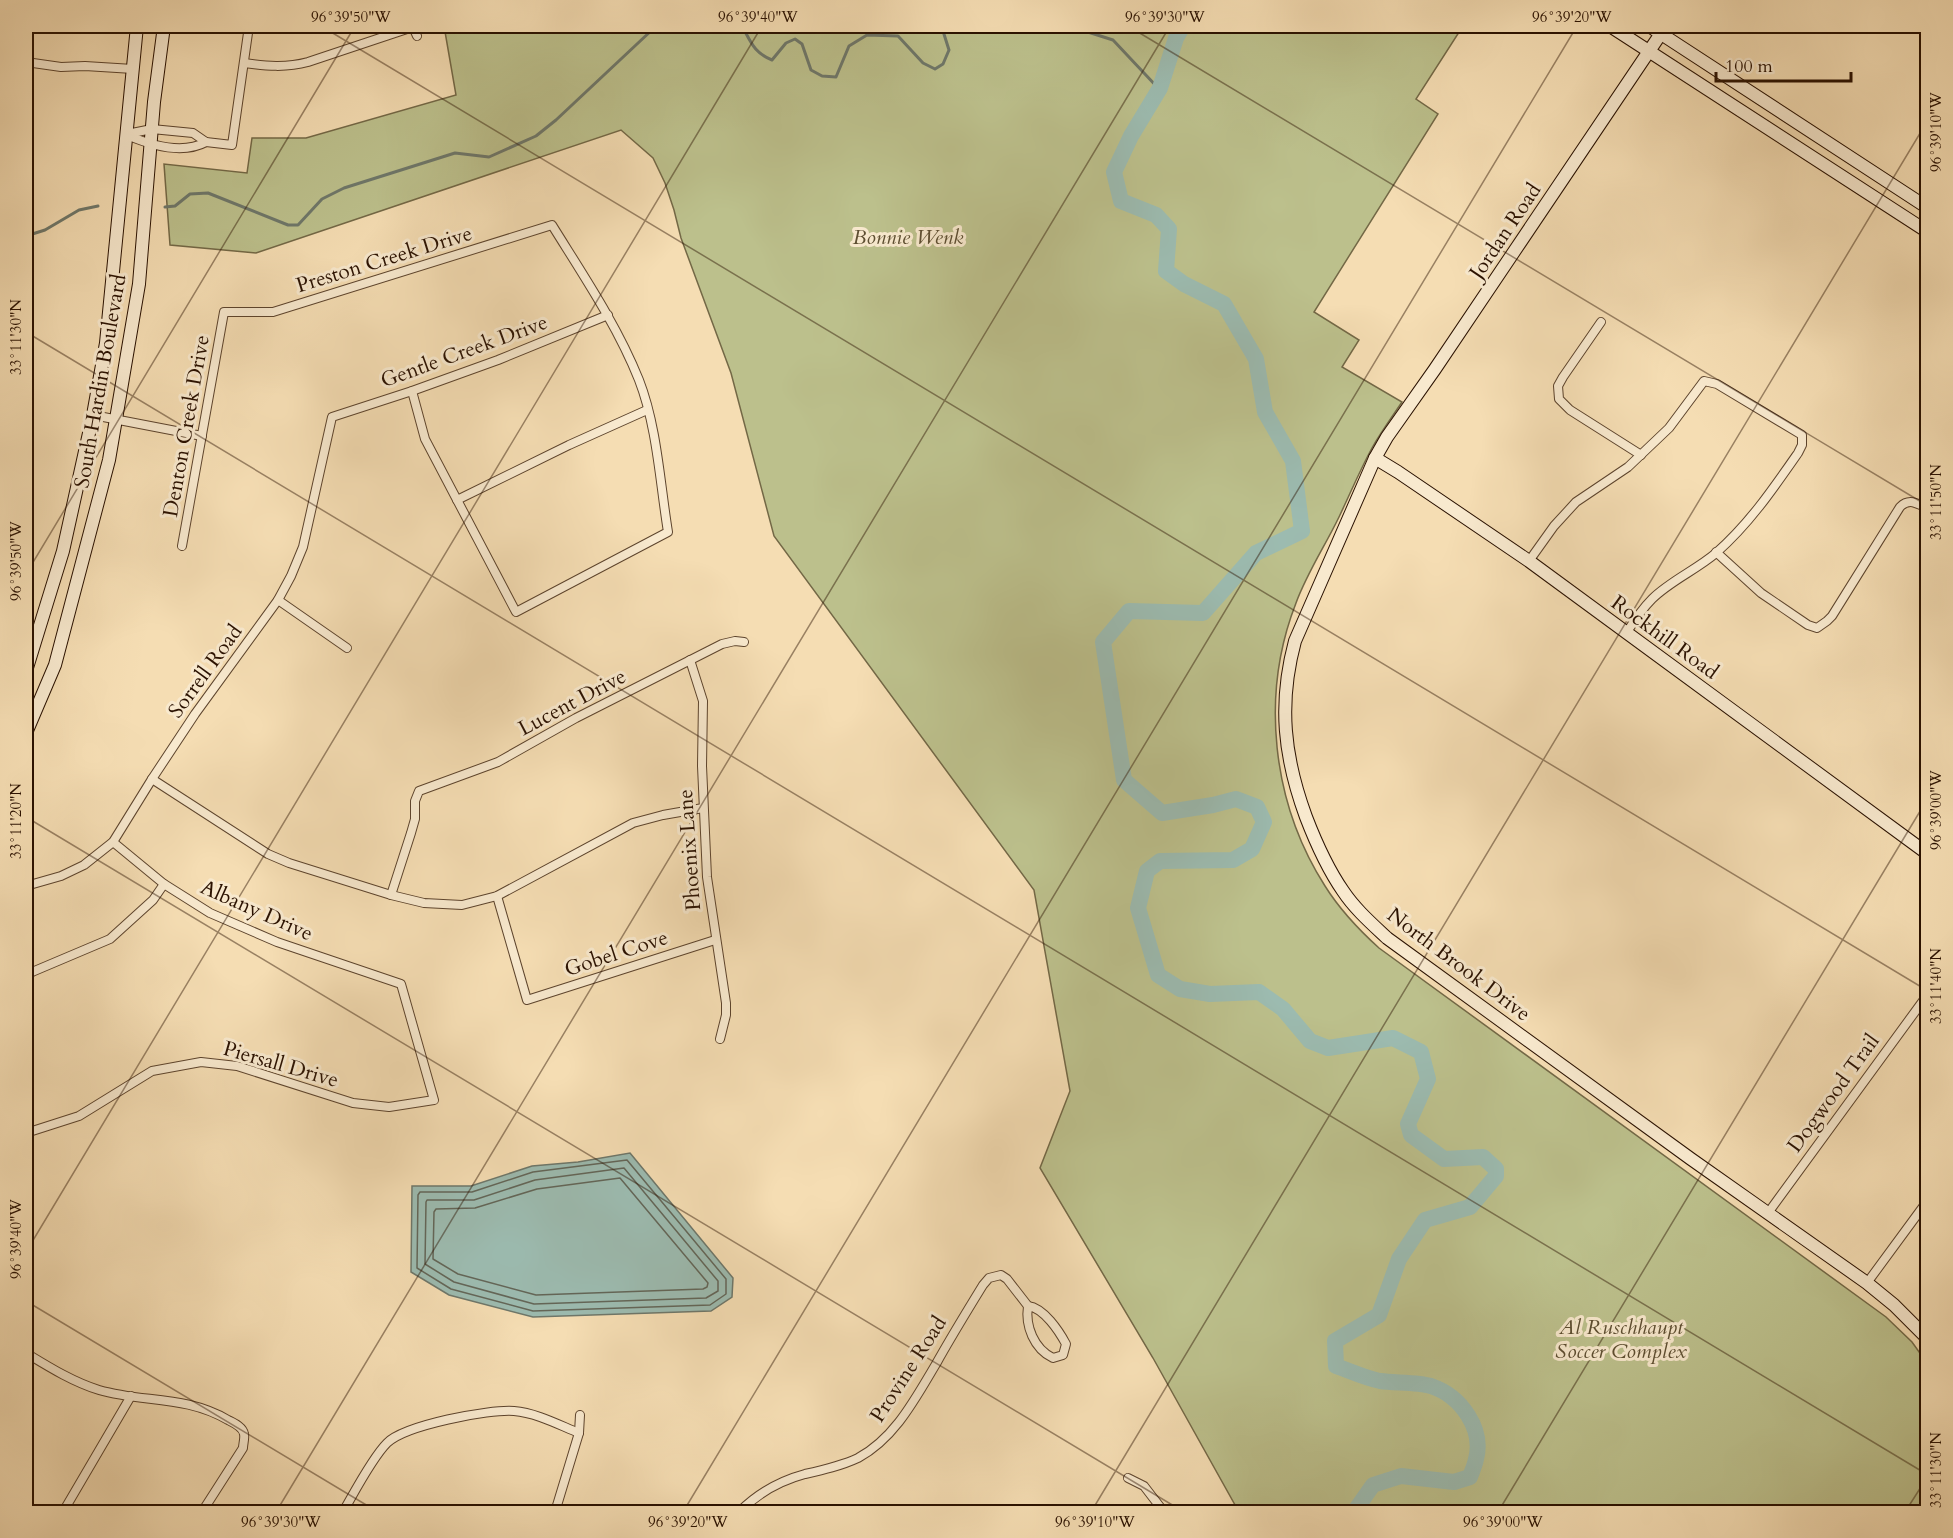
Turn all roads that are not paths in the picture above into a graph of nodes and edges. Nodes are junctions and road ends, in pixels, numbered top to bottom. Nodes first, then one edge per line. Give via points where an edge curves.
1 (137, 26) edge
2 (164, 26) edge
3 (249, 26) edge
4 (1611, 26) edge
5 (1649, 26) edge
6 (1664, 29) edge
7 (417, 36) dead end
8 (1650, 50) junction
9 (26, 62) edge
10 (244, 63) junction
11 (133, 69) junction
12 (152, 129) junction
13 (126, 134) junction
14 (206, 142) junction
15 (151, 145) junction
16 (1928, 208) edge
17 (1928, 232) edge
18 (225, 312) joint
19 (608, 315) junction
20 (1601, 322) dead end
21 (412, 391) junction
22 (647, 410) junction
23 (93, 415) junction
24 (332, 417) joint
25 (116, 420) junction
26 (202, 436) junction
27 (1641, 455) junction
28 (1375, 458) junction
29 (457, 500) junction
30 (1928, 509) edge
31 (182, 546) dead end
32 (1716, 552) junction
33 (1528, 561) junction
34 (278, 600) junction
35 (1627, 632) junction
36 (744, 642) dead end
37 (347, 648) dead end
38 (690, 660) junction
39 (26, 671) edge
40 (1928, 674) edge
41 (1926, 693) dead end
42 (26, 733) edge
43 (152, 778) junction
44 (703, 808) junction
45 (113, 842) junction
46 (1928, 854) edge
47 (164, 884) junction
48 (26, 886) edge
49 (391, 895) junction
50 (497, 896) junction
51 (715, 940) junction
52 (26, 976) edge
53 (1928, 994) edge
54 (720, 1039) dead end
55 (434, 1100) joint
56 (26, 1133) edge
57 (1928, 1200) edge
58 (1768, 1213) junction
59 (1867, 1283) junction
60 (1028, 1306) junction
61 (1928, 1339) edge
62 (26, 1353) edge
63 (131, 1395) junction
64 (580, 1415) dead end
65 (579, 1433) junction
66 (1128, 1478) dead end
67 (63, 1512) edge
68 (202, 1512) edge
69 (342, 1512) edge
70 (555, 1512) edge
71 (739, 1512) edge
72 (1164, 1512) edge

1 - 11 street, South Hardin Boulevard
2 - 12 street, South Hardin Boulevard
3 - 10 street
4 - 8 street
5 - 6 street
6 - 8 street, Jordan Road
6 - 16 street
7 - 10 street via 413,27 291,66
8 - 17 street
8 - 28 street, Jordan Road
9 - 11 street
10 - 14 street via 231,145
11 - 13 street, South Hardin Boulevard
12 - 13 street
12 - 14 street via 193,133
12 - 15 street, South Hardin Boulevard
13 - 15 street
13 - 23 street, South Hardin Boulevard via 106,343
14 - 15 street via 195,148
15 - 25 street, South Hardin Boulevard via 139,284
18 - 19 street, Preston Creek Drive via 273,312 552,225
18 - 26 street, Denton Creek Drive
19 - 21 street, Gentle Creek Drive
19 - 22 street via 639,381
20 - 27 street via 1563,377 1558,396 1570,410
21 - 24 street, Gentle Creek Drive
21 - 29 street via 425,439
22 - 29 street
22 - 29 street via 668,532 516,612
23 - 25 street
23 - 39 street, South Hardin Boulevard via 63,551
24 - 34 street, Sorrell Road via 303,547
25 - 26 street
25 - 42 street, South Hardin Boulevard via 55,665
26 - 31 street, Denton Creek Drive
27 - 32 street via 1669,428 1704,381 1717,384 1802,435 1802,445 1764,501
27 - 33 street via 1576,502
28 - 33 street, Rockhill Road
28 - 58 street, North Brook Drive via 1296,641 1286,684 1289,760 1296,790 1327,866 1357,908 1387,938
30 - 32 street via 1910,501 1900,507 1832,616 1817,628 1808,626 1761,593
32 - 35 street via 1653,597
33 - 35 street, Rockhill Road
34 - 37 street
34 - 43 street, Sorrell Road
35 - 46 street, Rockhill Road
36 - 38 street, Lucent Drive via 722,644
38 - 44 street, Phoenix Lane via 704,701
38 - 49 street, Lucent Drive via 498,762 422,789 417,794 415,819
40 - 41 street
43 - 45 street, Sorrell Road
43 - 49 street via 268,854
44 - 50 street via 633,823
44 - 51 street, Phoenix Lane
45 - 47 street, Albany Drive
45 - 48 street, Sorrell Road via 84,865
47 - 52 street via 153,900 110,939
47 - 55 street, Albany Drive via 210,913 277,942 401,984
49 - 50 street via 450,905
50 - 51 street, Gobel Cove via 527,1000
51 - 54 street, Phoenix Lane via 726,1003
53 - 58 street, Dogwood Trail
55 - 56 street, Piersall Drive via 389,1107 353,1103 237,1066 201,1062 152,1071 79,1116
57 - 59 street
58 - 59 street, North Brook Drive
59 - 61 street, North Brook Drive
60 - 60 street via 1039,1310 1063,1339 1063,1355 1047,1355 1034,1340 1028,1324
60 - 71 street, Provine Road via 1007,1279 1001,1275 989,1278 910,1407 885,1437 858,1458 768,1489
62 - 63 street via 74,1379
63 - 67 street
63 - 68 street via 198,1406 243,1431 243,1448
64 - 65 street
65 - 69 street via 515,1411 472,1415 406,1431 387,1443
65 - 70 street
66 - 72 street via 1144,1486

